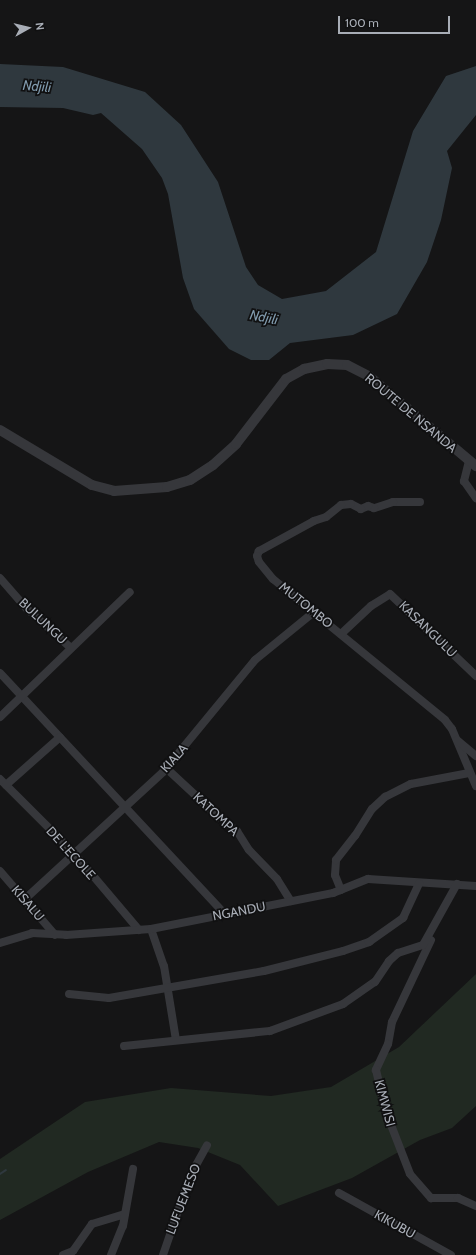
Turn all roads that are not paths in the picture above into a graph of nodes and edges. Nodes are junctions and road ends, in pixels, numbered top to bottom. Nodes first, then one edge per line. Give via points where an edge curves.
1 (0, 430) edge
2 (472, 464) edge
3 (476, 498) edge
4 (420, 502) dead end
5 (0, 578) edge
6 (130, 592) dead end
7 (315, 611) junction
8 (341, 634) junction
9 (70, 647) junction
10 (0, 673) edge
11 (476, 676) edge
12 (21, 695) junction
13 (0, 717) edge
14 (60, 737) junction
15 (457, 740) junction
16 (476, 756) edge
17 (166, 768) junction
18 (469, 773) junction
19 (3, 782) edge
20 (476, 786) edge
21 (124, 805) junction
22 (73, 852) junction
23 (0, 871) edge
24 (419, 884) junction
25 (457, 884) junction
26 (476, 886) edge
27 (341, 890) junction
28 (25, 899) junction
29 (291, 901) junction
30 (225, 914) junction
31 (441, 916) junction
32 (151, 929) junction
33 (138, 930) junction
34 (55, 935) junction
35 (0, 943) edge
36 (168, 989) junction
37 (69, 994) dead end
38 (176, 1040) junction
39 (124, 1046) dead end
40 (207, 1145) dead end
41 (133, 1169) dead end
42 (339, 1193) dead end
43 (476, 1206) edge
44 (125, 1214) junction
45 (63, 1255) edge
46 (111, 1255) edge
47 (163, 1255) edge
48 (451, 1255) edge

1 - 2 street, ROUTE DE NSANDA via 92,485 114,491 167,487 190,480 225,454 236,444 286,379 304,369 327,364 347,365 370,376
2 - 3 street via 464,481
4 - 7 street, MUTOMBO via 393,502 361,509 351,504 341,505 326,517 259,551 259,562 274,578
5 - 9 street, BULUNGU via 26,608
6 - 9 street
7 - 8 street, MUTOMBO
7 - 17 street, KIALA via 255,660
8 - 11 street, KASANGULU via 372,606 390,594
8 - 15 street, MUTOMBO via 445,720
9 - 12 street
10 - 12 street
12 - 13 street
12 - 14 street
14 - 19 street
14 - 21 street
15 - 16 street
15 - 18 street, MUTOMBO
17 - 21 street, KIALA
17 - 29 street, KATOMPA via 211,811 237,831 249,850 277,879
18 - 20 street, MUTOMBO
18 - 27 street via 411,784 385,797 372,810 336,860 335,875
19 - 22 street, DE L'ECOLE
21 - 22 street, KIALA
21 - 30 street
22 - 28 street, KIALA
22 - 33 street, DE L'ECOLE
23 - 28 street, KISALU
24 - 25 street, NGANDU
24 - 27 street, NGANDU via 368,880
24 - 36 street via 403,918 369,942 292,965
25 - 26 street, NGANDU
25 - 31 street
27 - 29 street, NGANDU
28 - 34 street, KISALU
29 - 30 street, NGANDU
30 - 32 street, NGANDU
31 - 38 street via 423,945 398,953 370,987 332,1009 270,1031
31 - 43 street, KIMWISI via 392,1022 388,1044 376,1070 386,1112 410,1174 431,1198 458,1198
32 - 33 street, NGANDU
32 - 36 street via 164,966
33 - 34 street, NGANDU
34 - 35 street, NGANDU via 32,933
36 - 37 street via 109,998
36 - 38 street
38 - 39 street
40 - 47 street, LUFUEMESO via 190,1176
41 - 44 street
42 - 48 street, KIKUBU
44 - 45 street via 89,1226 73,1251
44 - 46 street

